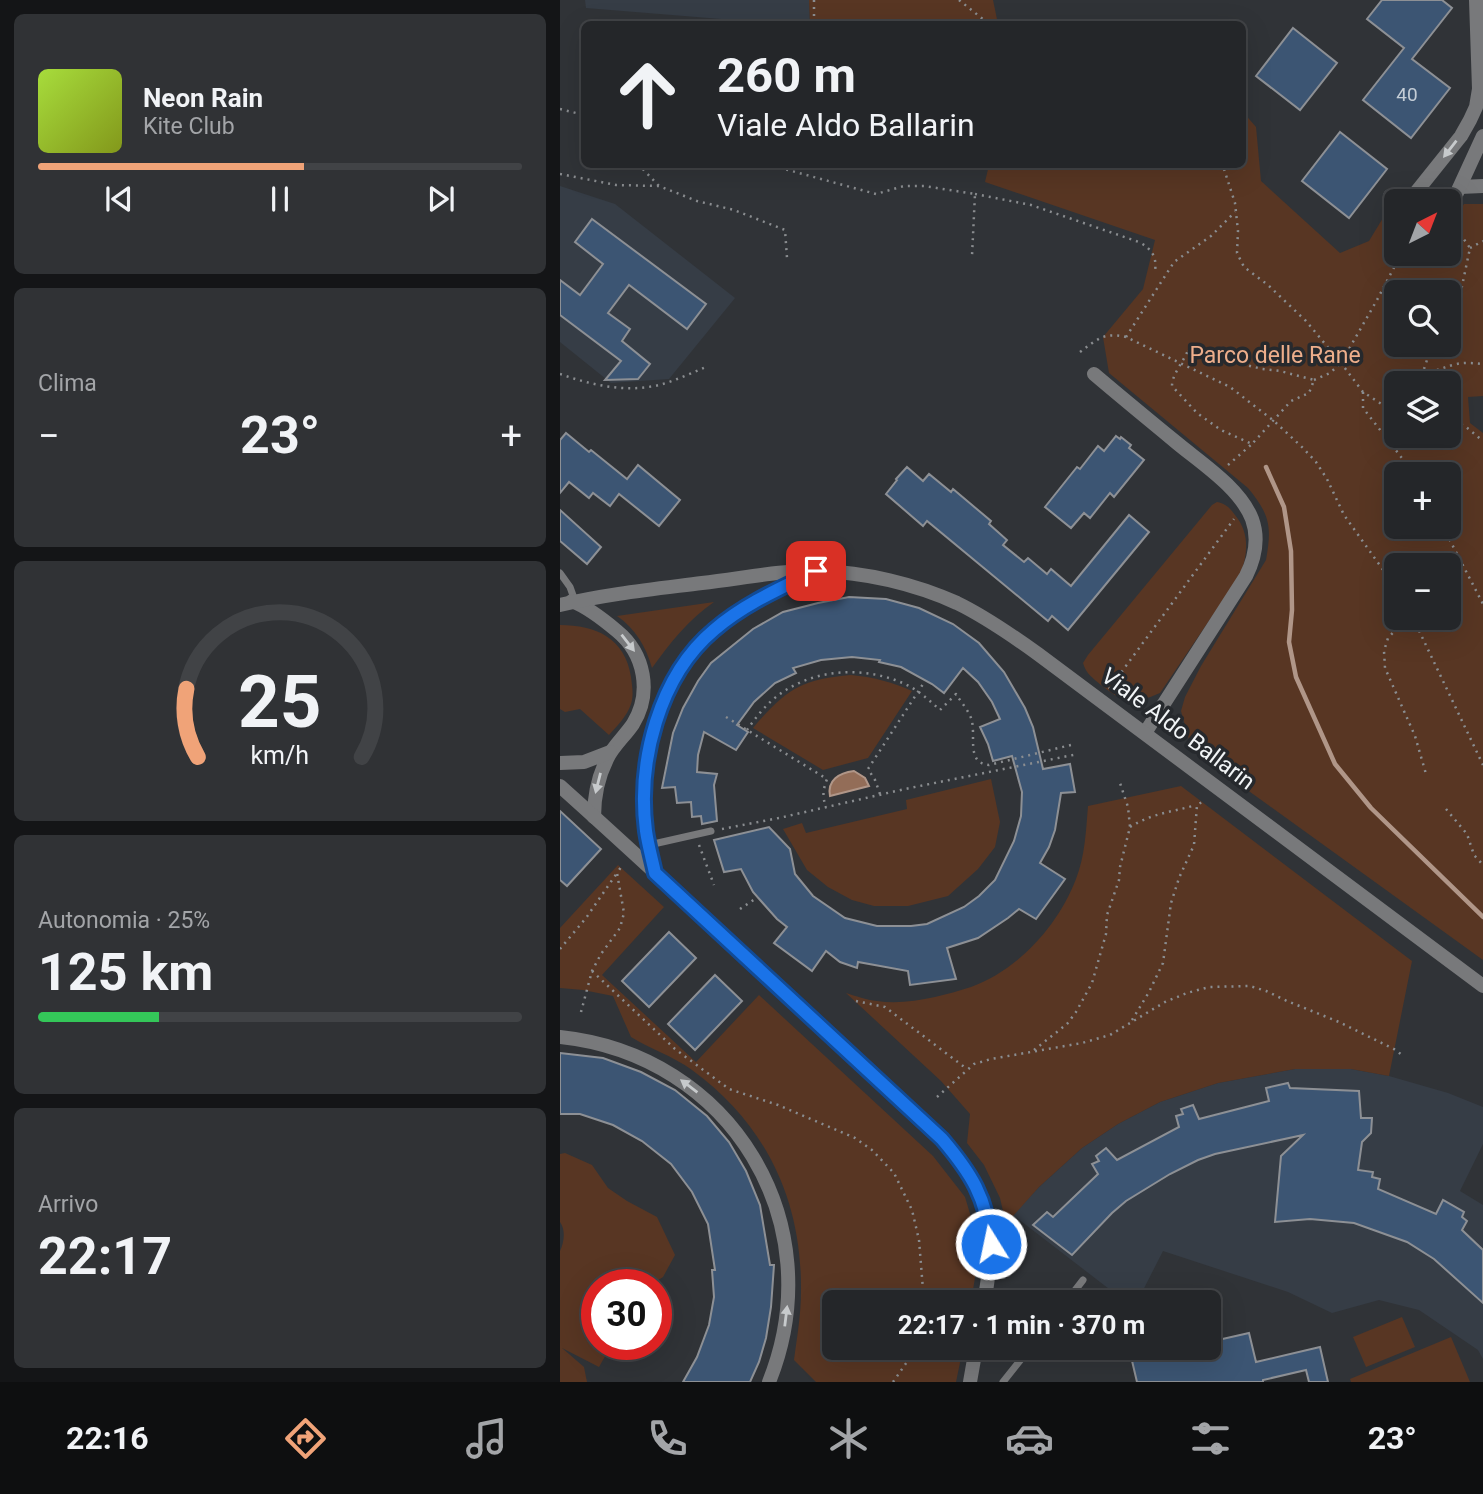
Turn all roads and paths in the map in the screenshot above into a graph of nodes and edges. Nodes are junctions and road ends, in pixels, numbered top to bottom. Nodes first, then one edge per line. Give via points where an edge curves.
1 (814, 0) edge
2 (958, 0) edge
3 (1476, 0) edge
4 (814, 18) dead end
5 (985, 21) edge
6 (1481, 94) edge
7 (560, 109) edge
8 (581, 114) edge
9 (1482, 139) edge
10 (642, 168) edge
11 (781, 168) edge
12 (1224, 169) dead end
13 (560, 174) edge
14 (659, 186) junction
15 (1483, 186) edge
16 (1460, 187) joint
17 (1418, 189) edge
18 (975, 194) junction
19 (1235, 212) junction
20 (1461, 235) edge
21 (1483, 241) edge
22 (1470, 248) junction
23 (972, 256) dead end
24 (788, 258) dead end
25 (1395, 266) edge
26 (1155, 271) dead end
27 (1461, 291) edge
28 (1126, 337) junction
29 (1080, 352) dead end
30 (1341, 362) junction
31 (1182, 364) junction
32 (1483, 364) edge
33 (706, 367) dead end
34 (1436, 371) edge
35 (560, 374) edge
36 (1094, 374) dead end
37 (1314, 380) junction
38 (1363, 392) junction
39 (1383, 405) edge
40 (1274, 421) junction
41 (1461, 424) edge
42 (1483, 441) edge
43 (1252, 444) junction
44 (1405, 462) edge
45 (1217, 476) junction
46 (1244, 505) junction
47 (1449, 539) edge
48 (1384, 570) edge
49 (816, 571) junction
50 (560, 573) edge
51 (565, 602) edge
52 (1483, 604) edge
53 (1396, 630) edge
54 (1419, 630) edge
55 (925, 681) dead end
56 (918, 691) junction
57 (1101, 700) junction
58 (726, 717) dead end
59 (747, 730) junction
60 (1145, 733) junction
61 (1075, 744) dead end
62 (611, 752) junction
63 (1078, 754) dead end
64 (560, 762) edge
65 (1483, 765) edge
66 (1426, 774) dead end
67 (1119, 780) dead end
68 (560, 786) edge
69 (880, 794) junction
70 (1202, 802) dead end
71 (1197, 805) junction
72 (826, 807) junction
73 (1446, 809) dead end
74 (594, 817) junction
75 (1130, 827) junction
76 (711, 831) joint
77 (691, 844) dead end
78 (649, 845) junction
79 (623, 864) dead end
80 (1483, 865) edge
81 (617, 873) junction
82 (655, 873) junction
83 (714, 885) dead end
84 (758, 897) dead end
85 (740, 909) dead end
86 (560, 949) edge
87 (592, 971) junction
88 (1483, 986) edge
89 (856, 1001) dead end
90 (581, 1012) dead end
91 (1130, 1023) junction
92 (560, 1037) edge
93 (1031, 1052) junction
94 (1402, 1055) dead end
95 (967, 1069) junction
96 (937, 1097) dead end
97 (1083, 1280) dead end
98 (923, 1290) edge
99 (986, 1290) edge
100 (1075, 1290) edge
101 (908, 1360) edge
102 (974, 1360) edge
103 (1020, 1360) edge
104 (768, 1382) edge
105 (893, 1382) edge
106 (970, 1382) edge
107 (1003, 1382) edge

1 - 4 path
2 - 5 path
3 - 6 street
6 -> 17 street via 1465,129
7 - 8 path
9 - 16 street
10 - 14 path
11 - 18 path via 876,194 904,186
12 - 19 path
13 - 14 path via 616,185
14 - 24 path via 785,230
15 - 16 street
18 - 23 path
18 - 26 path via 1031,205 1139,242 1155,257
19 - 28 path via 1174,262
19 - 30 path via 1237,253 1244,267 1306,321
20 - 22 path
21 - 22 path
22 - 27 path
25 - 30 path
28 - 29 path via 1102,337
28 - 31 path
30 - 37 path
30 - 38 path
31 - 37 path via 1188,350
31 - 40 path via 1230,387
31 - 43 path via 1172,377 1172,386 1205,419
32 - 34 path via 1462,363
33 - 35 path via 660,385 640,387 615,388
36 - 45 street
37 - 40 path via 1309,393 1292,401
38 - 39 path
38 - 44 path via 1363,408
40 - 43 path
40 - 48 path via 1316,463 1344,514
41 - 42 path
43 - 45 path
45 - 46 street
46 - 57 path
46 - 60 street via 1256,540 1250,567
47 - 52 path
49 - 51 street, Viale Aldo Ballarin
49 - 57 street, Viale Aldo Ballarin via 896,583 959,604 1013,636
49 - 78 street via 740,611 715,629 685,662 670,688 650,748 645,807
50 - 51 lane via 570,587
51 -> 62 street via 622,635 641,665 640,708
53 - 66 path via 1384,651 1385,668
54 - 65 path
55 - 56 path
56 - 59 path via 874,674 833,673 779,694
56 - 61 path via 940,710 956,694 970,715 974,755 984,764
56 - 69 path via 867,769
57 - 60 street, Viale Aldo Ballarin
58 - 59 path
59 - 72 path via 827,779 822,796
60 - 88 street, Viale Aldo Ballarin
62 - 64 street via 584,762
62 -> 74 street via 597,786
63 - 69 path
67 - 75 path
68 - 74 street
69 - 72 path
70 - 71 path
71 - 75 path via 1161,813
71 - 91 path via 1194,845 1171,903 1163,963
72 - 76 path
73 - 80 path via 1467,834
74 - 82 street
75 - 93 path via 1092,983 1067,1024
76 - 78 lane
77 - 83 path via 698,842
78 - 82 street
79 - 81 path
81 - 86 path
81 - 87 path via 622,921
82 - 99 street via 933,1130 962,1163 978,1189 988,1223 991,1258
84 - 85 path
87 - 90 path
87 - 98 path via 675,1049 729,1089 778,1105 872,1150 894,1173 912,1210
89 - 95 path via 885,1007
91 - 93 path via 1110,1035
91 - 94 path via 1188,993 1209,987 1250,986 1339,1022
104 -> 92 street via 786,1324 788,1265 776,1207 751,1153 714,1107 668,1072 617,1048
93 - 95 path via 991,1059
95 - 96 path
97 - 100 lane
101 - 105 path
102 - 106 street
103 - 107 lane

